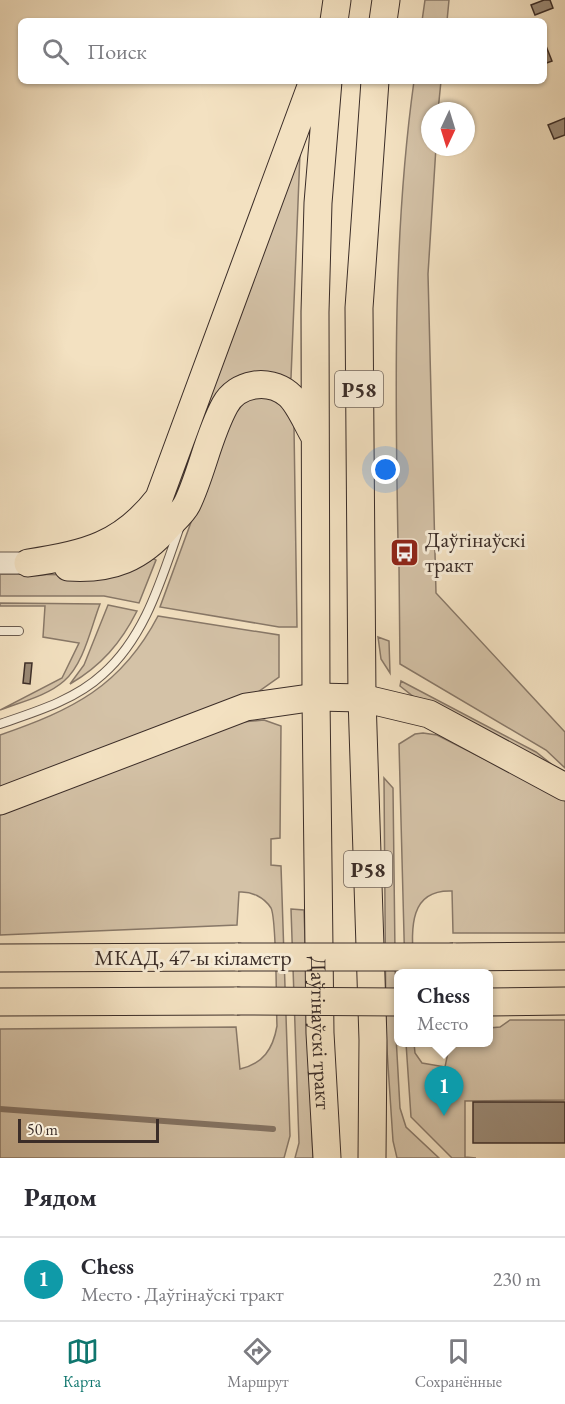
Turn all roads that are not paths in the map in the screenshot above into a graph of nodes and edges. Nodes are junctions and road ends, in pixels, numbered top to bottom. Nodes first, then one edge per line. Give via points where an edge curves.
1 (337, 0) edge
2 (386, 0) edge
3 (334, 18) edge
4 (383, 18) edge
5 (312, 84) edge
6 (328, 84) edge
7 (375, 84) edge
8 (315, 438) junction
9 (186, 506) junction
10 (0, 563) edge
11 (28, 563) junction
12 (0, 631) edge
13 (19, 631) dead end
14 (316, 697) junction
15 (362, 698) junction
16 (0, 724) edge
17 (565, 787) edge
18 (0, 801) edge
19 (565, 956) edge
20 (0, 958) edge
21 (110, 1001) junction
22 (565, 1001) edge
23 (0, 1002) edge
24 (394, 1002) edge
25 (493, 1002) edge
26 (0, 1018) edge
27 (373, 1107) junction
28 (325, 1130) junction
29 (322, 1158) edge
30 (327, 1158) edge
31 (372, 1158) edge
32 (390, 1158) edge

1 - 3 main road
2 - 4 main road
5 - 11 main road, Р58 via 159,498 142,518 108,543 68,557
6 - 8 main road, Даўгінаўскі тракт / Р58 via 318,203
7 - 15 main road, Р58 via 359,308
8 - 9 main road, Р58 via 290,395 275,386 247,386 226,404
8 - 14 main road, Даўгінаўскі тракт / Р58
9 - 11 main road, Р58 via 158,539 130,559 85,568
9 - 16 lane via 149,609 120,657 102,676 54,705
10 - 11 street, Р58
12 - 13 lane
14 - 15 main road
14 - 18 main road via 246,706
14 - 28 main road, Даўгінаўскі тракт / Р58
15 - 17 main road via 429,714
15 - 27 main road, Р58
19 - 20 main road, МКАД, 47-ы кіламетр, bridge
21 - 23 main road, МКАД, 47-ы кіламетр
21 - 24 main road, МКАД, 47-ы кіламетр, bridge
21 - 26 main road
22 - 25 main road
27 - 31 main road, Р58
27 - 32 main road, Р58
28 - 29 main road, Р58
28 - 30 main road, Даўгінаўскі тракт / Р58

